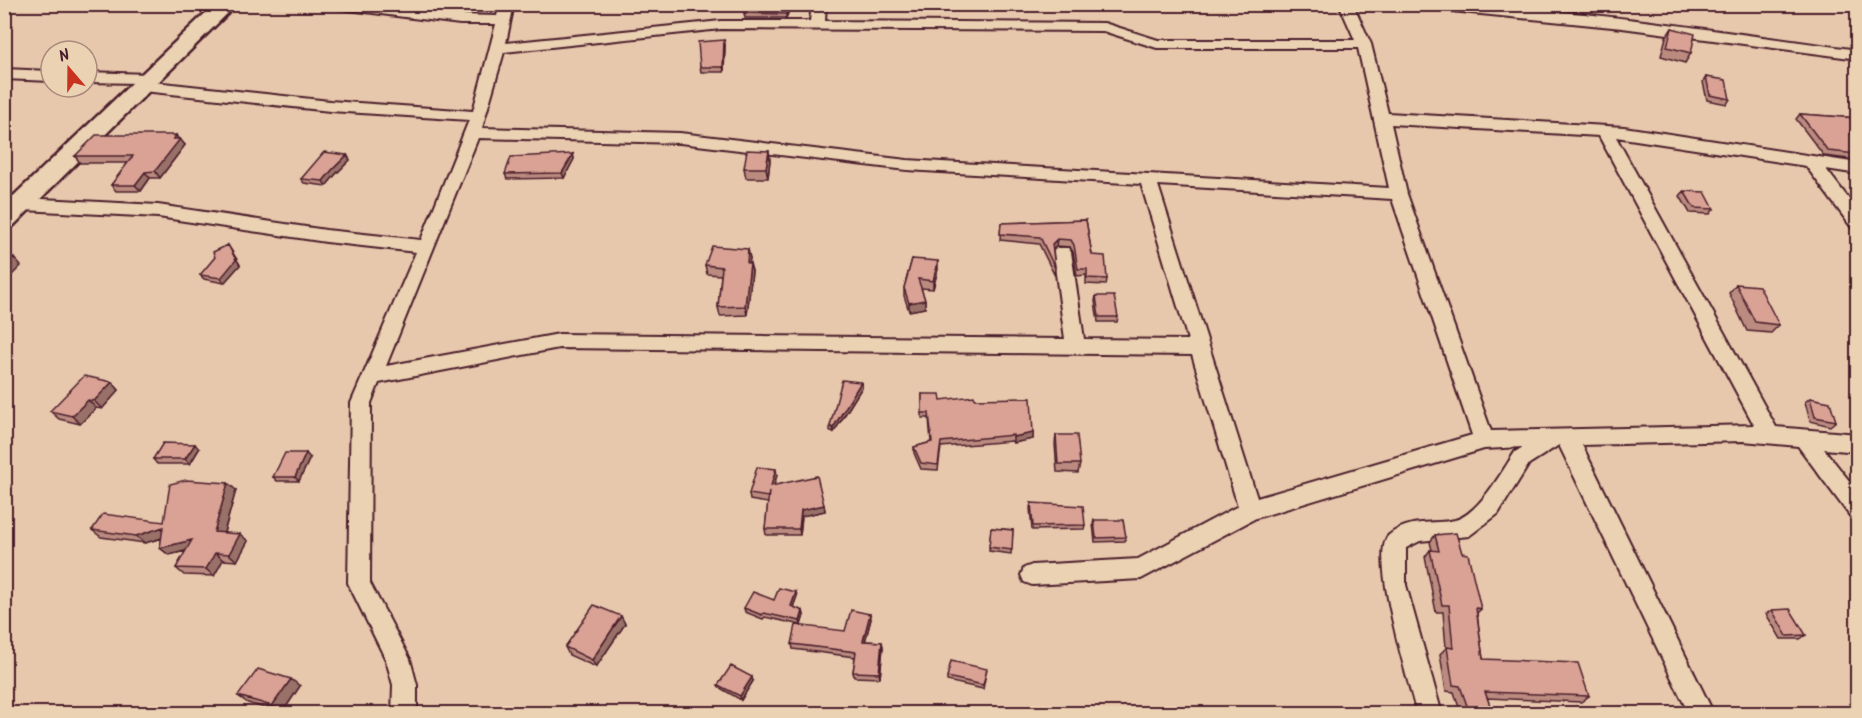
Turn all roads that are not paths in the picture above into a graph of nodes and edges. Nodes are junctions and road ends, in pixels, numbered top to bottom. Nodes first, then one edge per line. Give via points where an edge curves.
1 (227, 4) edge
2 (333, 4) edge
3 (819, 4) edge
4 (1346, 4) edge
5 (1425, 5) edge
6 (506, 12) edge
7 (817, 25) junction
8 (1364, 44) junction
9 (498, 48) junction
10 (1857, 55) edge
11 (4, 75) edge
12 (39, 76) edge
13 (99, 78) edge
14 (146, 82) junction
15 (1382, 118) junction
16 (475, 125) junction
17 (1605, 131) junction
18 (1812, 162) junction
19 (1857, 169) edge
20 (1148, 181) junction
21 (1399, 194) junction
22 (14, 202) edge
23 (4, 220) edge
24 (1857, 224) edge
25 (427, 247) junction
26 (1062, 252) dead end
27 (1076, 347) junction
28 (1199, 348) junction
29 (372, 378) junction
30 (1770, 436) junction
31 (1561, 437) junction
32 (1484, 440) junction
33 (1805, 440) junction
34 (1857, 443) edge
35 (1857, 509) edge
36 (1250, 510) junction
37 (1032, 575) dead end
38 (404, 714) edge
39 (1430, 714) edge
40 (1702, 714) edge

1 - 14 street
2 - 6 street via 460,20
3 - 7 street
4 - 8 street
5 - 10 street via 1622,24
6 - 9 street
7 - 8 street via 1104,27 1157,44
7 - 9 street via 721,25
8 - 15 street
9 - 16 street
11 - 12 street
13 - 14 street
14 - 16 street
14 - 22 street
15 - 17 street
15 - 21 street
16 - 20 street via 680,138 907,165
16 - 25 street
17 - 18 street
17 - 30 street
18 - 19 street
18 - 24 street
20 - 21 street
20 - 28 street
21 - 32 street
22 - 23 street
22 - 25 street via 158,211
25 - 29 street
26 - 27 street
27 - 28 street
27 - 29 street via 559,341
28 - 36 street
29 - 38 street via 361,403 359,426 359,583 395,654 405,685
30 - 31 street via 1676,433
30 - 33 street
31 - 32 street
31 - 39 street via 1522,458 1490,507 1461,529 1417,531 1395,543 1395,585
31 - 40 street
32 - 36 street
33 - 34 street
33 - 35 street
36 - 37 street via 1141,570

